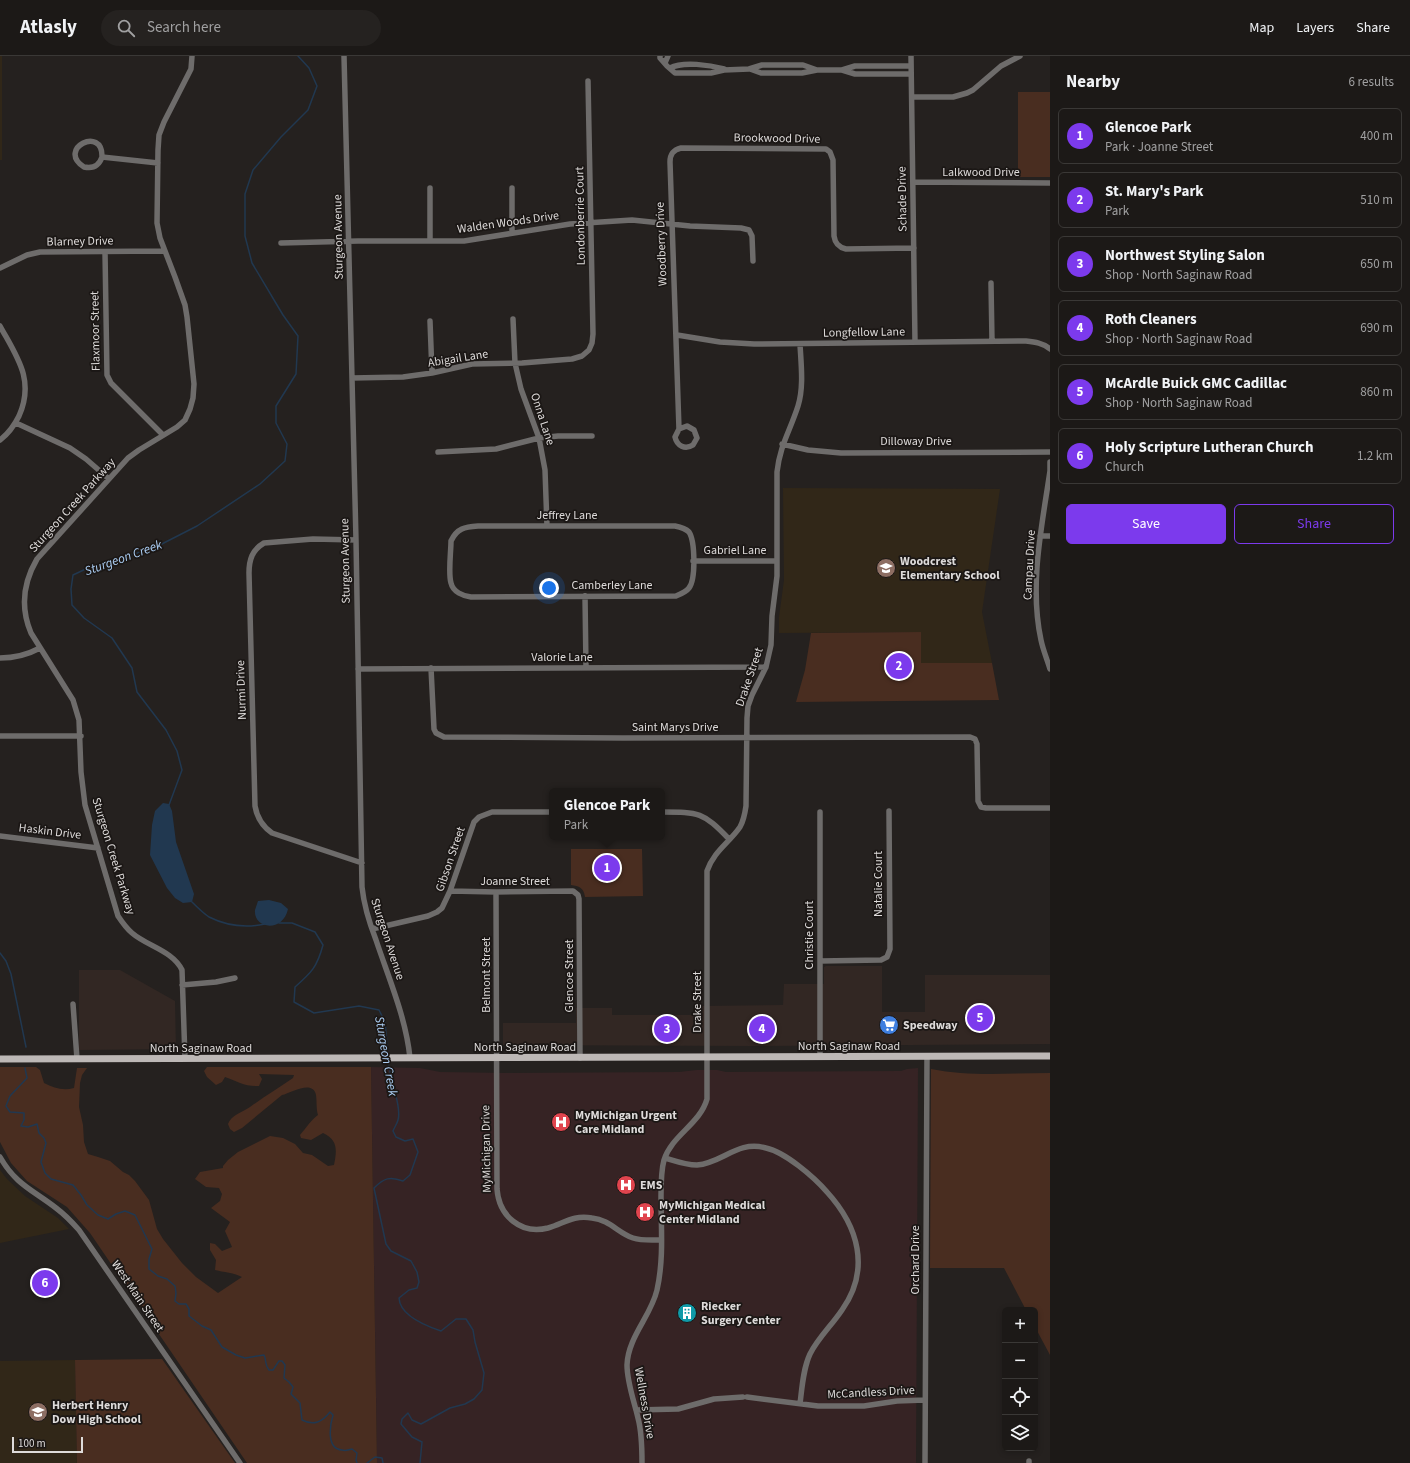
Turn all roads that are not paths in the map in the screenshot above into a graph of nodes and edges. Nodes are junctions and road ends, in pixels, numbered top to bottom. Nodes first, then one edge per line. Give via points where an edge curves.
1 (192, 56) edge
2 (344, 56) edge
3 (660, 56) edge
4 (668, 56) edge
5 (911, 56) edge
6 (1020, 56) edge
7 (665, 63) junction
8 (911, 66) junction
9 (842, 70) junction
10 (911, 74) junction
11 (588, 81) dead end
12 (912, 97) junction
13 (672, 153) joint
14 (102, 157) junction
15 (158, 163) junction
16 (913, 182) junction
17 (1050, 183) edge
18 (430, 188) dead end
19 (512, 188) dead end
20 (592, 222) junction
21 (671, 224) junction
22 (512, 232) junction
23 (430, 241) junction
24 (349, 242) junction
25 (281, 243) dead end
26 (914, 248) junction
27 (164, 251) junction
28 (105, 252) junction
29 (753, 261) dead end
30 (0, 268) edge
31 (990, 283) dead end
32 (513, 319) dead end
33 (430, 321) dead end
34 (0, 326) edge
35 (677, 335) junction
36 (992, 341) junction
37 (915, 342) junction
38 (800, 344) junction
39 (1050, 349) edge
40 (589, 350) joint
41 (515, 363) junction
42 (432, 373) junction
43 (352, 378) junction
44 (16, 423) junction
45 (679, 429) dead end
46 (163, 435) junction
47 (592, 436) dead end
48 (539, 438) junction
49 (0, 440) edge
50 (782, 444) junction
51 (438, 452) dead end
52 (1050, 452) edge
53 (1050, 462) edge
54 (110, 478) junction
55 (547, 526) junction
56 (1040, 536) junction
57 (1050, 536) edge
58 (356, 540) junction
59 (693, 561) junction
60 (776, 561) junction
61 (450, 571) joint
62 (585, 596) junction
63 (40, 648) junction
64 (0, 658) edge
65 (766, 667) junction
66 (431, 668) junction
67 (586, 668) junction
68 (358, 669) junction
69 (1050, 669) edge
70 (0, 736) edge
71 (81, 736) junction
72 (746, 737) junction
73 (1050, 808) edge
74 (889, 811) dead end
75 (549, 812) edge
76 (665, 812) edge
77 (820, 812) dead end
78 (0, 836) edge
79 (729, 839) junction
80 (98, 848) junction
81 (362, 863) junction
82 (450, 892) junction
83 (496, 892) junction
84 (578, 895) joint
85 (372, 929) junction
86 (820, 961) junction
87 (235, 978) dead end
88 (182, 985) junction
89 (73, 1004) dead end
90 (1050, 1056) edge
91 (820, 1057) junction
92 (927, 1057) junction
93 (410, 1058) junction
94 (496, 1058) junction
95 (580, 1058) junction
96 (708, 1058) junction
97 (0, 1059) edge
98 (77, 1059) junction
99 (185, 1059) junction
100 (0, 1158) edge
101 (665, 1158) junction
102 (660, 1240) junction
103 (925, 1400) junction
104 (800, 1404) junction
105 (636, 1410) junction
106 (240, 1463) edge
107 (642, 1463) edge
108 (925, 1463) edge

1 - 15 street, Sturgeon Creek Parkway via 191,69 159,135
2 - 24 street, Sturgeon Avenue
3 - 7 street
4 - 7 street
5 - 8 street, Schade Drive
6 - 12 street via 1001,66 967,93
7 - 9 street via 675,72 711,73 749,69 761,73 802,74 817,70
8 - 9 street via 855,66
8 - 10 street, Schade Drive
9 - 10 street via 855,74
10 - 12 street, Schade Drive
11 - 20 street, Londonberrie Court
12 - 16 street, Schade Drive
13 - 21 street, Woodberry Drive
13 - 26 street, Brookwood Drive via 681,148 826,149 833,160 834,236 839,246
14 - 14 street via 94,167 84,167 76,160 76,149 84,142 94,142 102,149
14 - 15 street
15 - 27 street, Sturgeon Creek Parkway via 157,223
16 - 17 street, Lalkwood Drive
16 - 26 street, Schade Drive
18 - 23 street
19 - 22 street
20 - 21 street, Walden Woods Drive via 632,220
20 - 22 street, Walden Woods Drive
20 - 40 street, Londonberrie Court via 594,334
21 - 29 street, Walden Woods Drive via 749,230 752,236
21 - 35 street, Woodberry Drive
22 - 23 street, Walden Woods Drive via 464,241
23 - 24 street, Walden Woods Drive
24 - 25 street, Walden Woods Drive
24 - 43 street, Sturgeon Avenue
26 - 37 street, Schade Drive
27 - 28 street, Blarney Drive
27 - 46 street, Sturgeon Creek Parkway via 185,305 194,384 193,398 185,420
28 - 30 street, Blarney Drive via 40,252 27,255
28 - 46 street, Flaxmoor Street via 107,375 111,383
31 - 36 street
32 - 41 street, Onna Lane
33 - 42 street
34 - 44 street via 20,362 25,380 25,399
35 - 38 street, Longfellow Lane via 734,343
35 - 45 street, Woodberry Drive
36 - 37 street, Longfellow Lane
36 - 39 street, Longfellow Lane via 1038,343
37 - 38 street, Longfellow Lane
38 - 50 street, Drake Street via 801,387 798,406
40 - 41 street, Abigail Lane via 582,356 572,358
41 - 42 street, Abigail Lane via 472,364
41 - 48 street, Onna Lane via 521,389
42 - 43 street, Abigail Lane via 403,377
43 - 58 street, Sturgeon Avenue
44 - 49 street
44 - 54 street via 70,448
46 - 54 street, Sturgeon Creek Parkway via 128,458
47 - 48 street
48 - 51 street via 496,449
48 - 55 street, Onna Lane via 545,470
50 - 52 street, Dilloway Drive via 808,450 841,453
50 - 60 street, Drake Street via 777,472
53 - 56 street, Campau Drive
54 - 63 street, Sturgeon Creek Parkway via 37,559 30,572 25,586 25,615
55 - 59 street, Jeffrey Lane via 675,526 683,528 692,539
55 - 61 street, Jeffrey Lane via 465,527 454,535 451,541
56 - 57 street
56 - 69 street, Campau Drive via 1037,598 1041,640
58 - 68 street, Sturgeon Avenue
58 - 81 street, Nurmi Drive via 313,539 264,543 253,553 249,562 249,573 256,816 272,833
59 - 60 street, Gabriel Lane
59 - 62 street, Camberley Lane via 692,583 688,589 676,596
60 - 65 street, Drake Street via 771,646
61 - 62 street, Camberley Lane via 453,588 463,596 471,598
62 - 67 street
63 - 64 street via 19,657
63 - 71 street, Sturgeon Creek Parkway via 73,700
65 - 67 street, Valorie Lane
65 - 72 street, Drake Street via 748,706
66 - 67 street, Valorie Lane
66 - 68 street, Valorie Lane
66 - 72 street, Saint Marys Drive via 434,729 444,737
68 - 81 street, Sturgeon Avenue
70 - 71 street
71 - 80 street, Sturgeon Creek Parkway via 81,772 85,805
72 - 73 street, Saint Marys Drive via 970,737 978,744 978,802 981,807
72 - 79 street, Drake Street via 745,818
74 - 86 street, Natalie Court via 890,949 887,957 881,960
75 - 82 street, Gibson Street via 492,812 479,817 474,822
76 - 79 street via 698,814 712,822
77 - 86 street, Christie Court
78 - 80 street, Haskin Drive
79 - 96 street, Drake Street via 714,857 707,871
80 - 88 street, Sturgeon Creek Parkway via 118,916 124,926 171,957 180,966
81 - 85 street, Sturgeon Avenue via 363,902
82 - 83 street, Joanne Street
82 - 85 street, Gibson Street via 442,908 437,912
83 - 84 street, Joanne Street via 573,891
83 - 94 street, Belmont Street
84 - 95 street, Glencoe Street
85 - 93 street, Sturgeon Avenue via 405,1026
86 - 91 street, Christie Court
87 - 88 street
88 - 99 street, Sturgeon Creek Parkway
89 - 98 street
90 - 92 main road, North Saginaw Road
91 - 92 main road, North Saginaw Road
91 - 96 main road, North Saginaw Road
92 - 103 street, Orchard Drive
93 - 94 main road, North Saginaw Road
93 - 99 main road, North Saginaw Road
94 - 95 main road, North Saginaw Road
94 - 102 street, MyMichigan Drive via 497,1189 501,1208 507,1216 522,1226 535,1229 547,1228 574,1218 594,1218 639,1240
95 - 96 main road, North Saginaw Road
96 - 101 street, Wellness Drive via 708,1092 705,1107 698,1118 674,1142
97 - 98 main road, North Saginaw Road
98 - 99 main road, North Saginaw Road
100 - 106 street, West Main Street via 23,1185 57,1208 79,1230
101 - 102 street, Wellness Drive via 662,1174
101 - 104 street via 697,1165 744,1147 759,1146 772,1150 784,1156 817,1182 835,1201 849,1222 857,1248 856,1279 848,1301 809,1357
102 - 105 street, Wellness Drive via 660,1275 655,1298 631,1346 628,1360 628,1376
103 - 104 street, McCandless Drive via 864,1406
103 - 108 street, Orchard Drive
104 - 105 street, McCandless Drive via 745,1397 714,1399 678,1409
105 - 107 street, Wellness Drive via 641,1436

